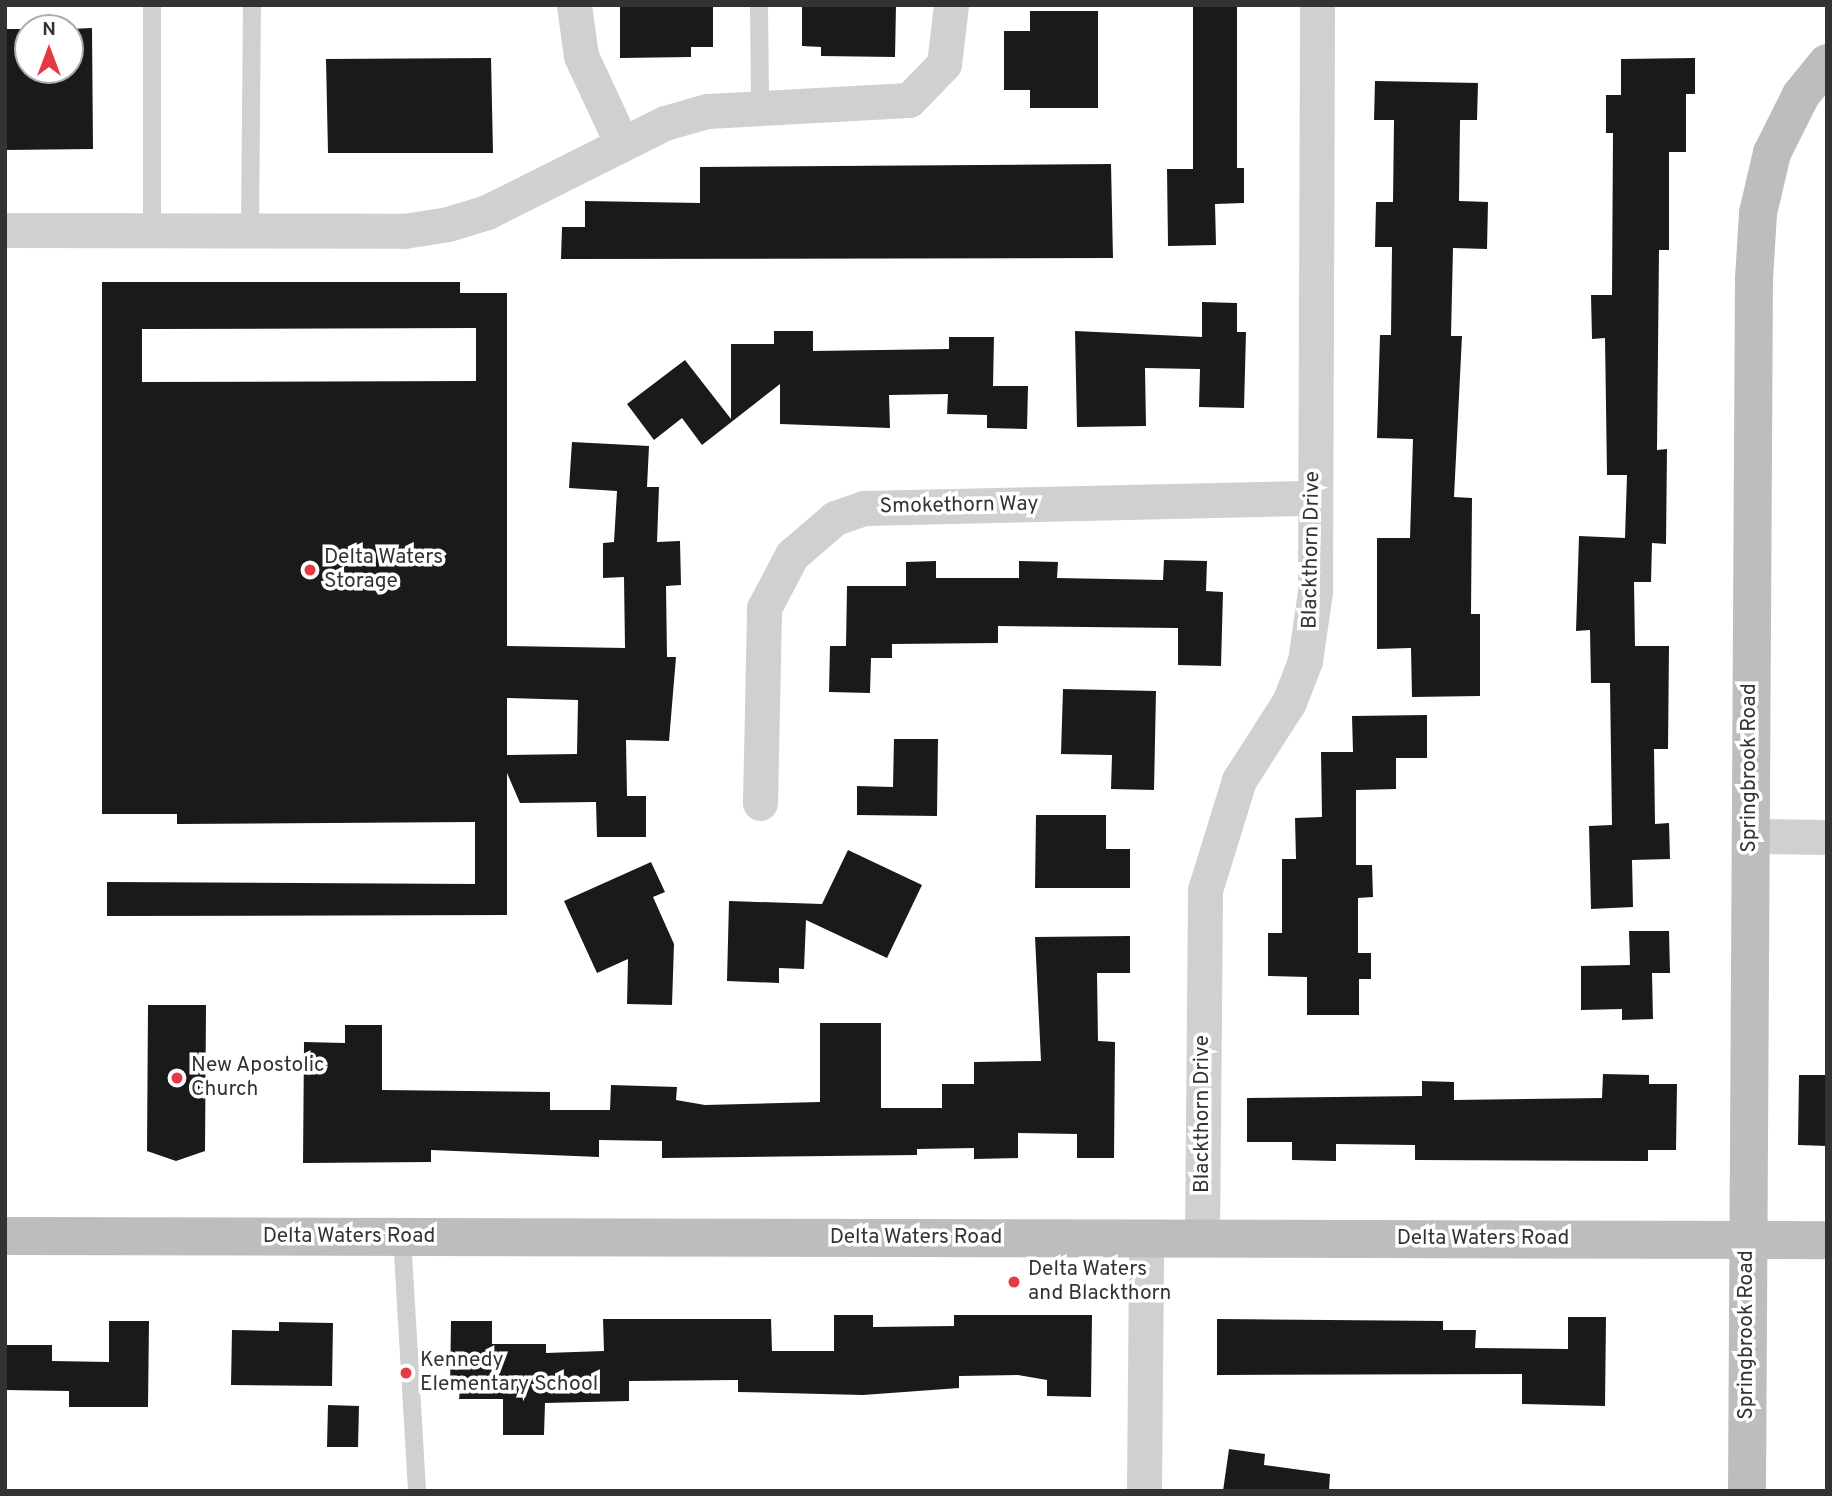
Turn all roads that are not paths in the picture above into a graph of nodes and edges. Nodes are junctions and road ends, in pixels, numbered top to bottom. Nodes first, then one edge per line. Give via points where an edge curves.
1 (152, 5) edge
2 (252, 5) edge
3 (574, 5) edge
4 (759, 5) edge
5 (951, 5) edge
6 (1317, 5) edge
7 (1827, 63) edge
8 (760, 104) junction
9 (622, 145) junction
10 (5, 230) edge
11 (250, 230) junction
12 (152, 231) junction
13 (1314, 498) junction
14 (760, 803) dead end
15 (1750, 836) junction
16 (1827, 837) edge
17 (5, 1236) edge
18 (402, 1237) junction
19 (1146, 1239) junction
20 (1202, 1239) junction
21 (1747, 1240) junction
22 (1827, 1240) edge
23 (417, 1491) edge
24 (1144, 1491) edge
25 (1747, 1491) edge

1 - 12 lane
2 - 11 lane
3 - 9 street via 581,56
4 - 8 lane
5 - 8 street via 944,64 909,100
6 - 13 street, Blackthorn Drive
7 - 15 main road, Springbrook Road via 1801,95 1772,153 1758,213
8 - 9 street via 707,111
9 - 11 street via 487,212 448,223 404,231
10 - 12 street
11 - 12 street
13 - 14 street, Smokethorn Way via 864,508 835,518 792,555 764,608
13 - 20 street, Blackthorn Drive via 1315,592 1306,661 1289,702 1239,780 1205,890
15 - 16 street
15 - 21 main road, Springbrook Road
17 - 18 main road, Delta Waters Road
18 - 19 main road, Delta Waters Road
18 - 23 lane
19 - 20 main road, Delta Waters Road
19 - 24 street
20 - 21 main road, Delta Waters Road
21 - 22 main road, Delta Waters Road
21 - 25 main road, Springbrook Road

